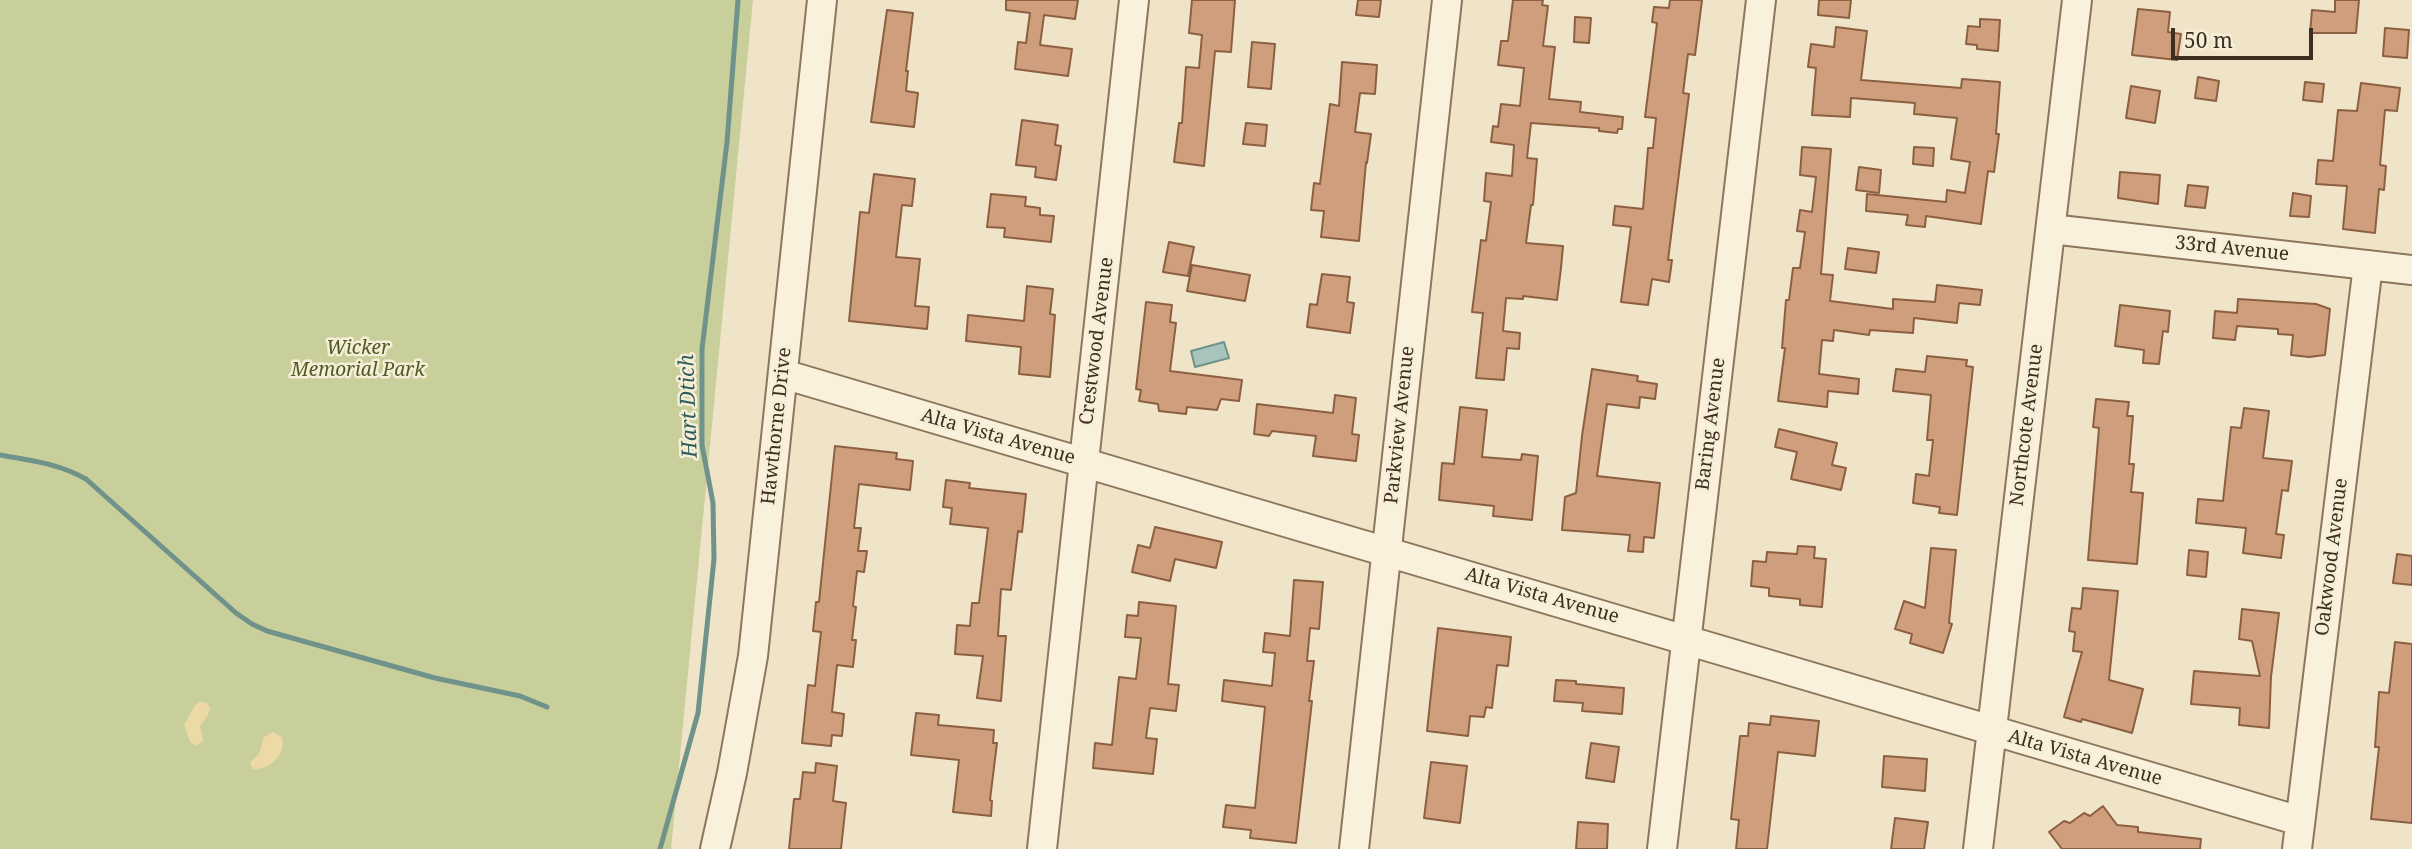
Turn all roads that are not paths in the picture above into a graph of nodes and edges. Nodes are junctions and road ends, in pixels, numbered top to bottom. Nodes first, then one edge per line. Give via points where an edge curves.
1 (822, 0) edge
2 (1134, 0) edge
3 (1447, 0) edge
4 (1761, 0) edge
5 (2077, 0) edge
6 (2051, 229) junction
7 (2368, 265) junction
8 (2412, 270) edge
9 (783, 374) junction
10 (1083, 462) junction
11 (1387, 551) junction
12 (1685, 638) junction
13 (1991, 730) junction
14 (2300, 821) junction
15 (715, 849) edge
16 (1042, 849) edge
17 (1354, 849) edge
18 (1662, 849) edge
19 (1978, 849) edge
20 (2297, 849) edge

1 - 9 street, Hawthorne Drive
2 - 10 street, Crestwood Avenue
3 - 11 street, Parkview Avenue
4 - 12 street, Baring Avenue
5 - 6 street, Northcote Avenue
6 - 7 street, 33rd Avenue
6 - 13 street, Northcote Avenue
7 - 8 street, 33rd Avenue
7 - 14 street, Oakwood Avenue
9 - 10 street, Alta Vista Avenue
9 - 15 street, Hawthorne Drive via 753,656
10 - 11 street, Alta Vista Avenue
10 - 16 street, Crestwood Avenue
11 - 12 street, Alta Vista Avenue
11 - 17 street, Parkview Avenue
12 - 13 street, Alta Vista Avenue
12 - 18 street, Baring Avenue
13 - 14 street, Alta Vista Avenue
13 - 19 street, Northcote Avenue
14 - 20 street, Oakwood Avenue

